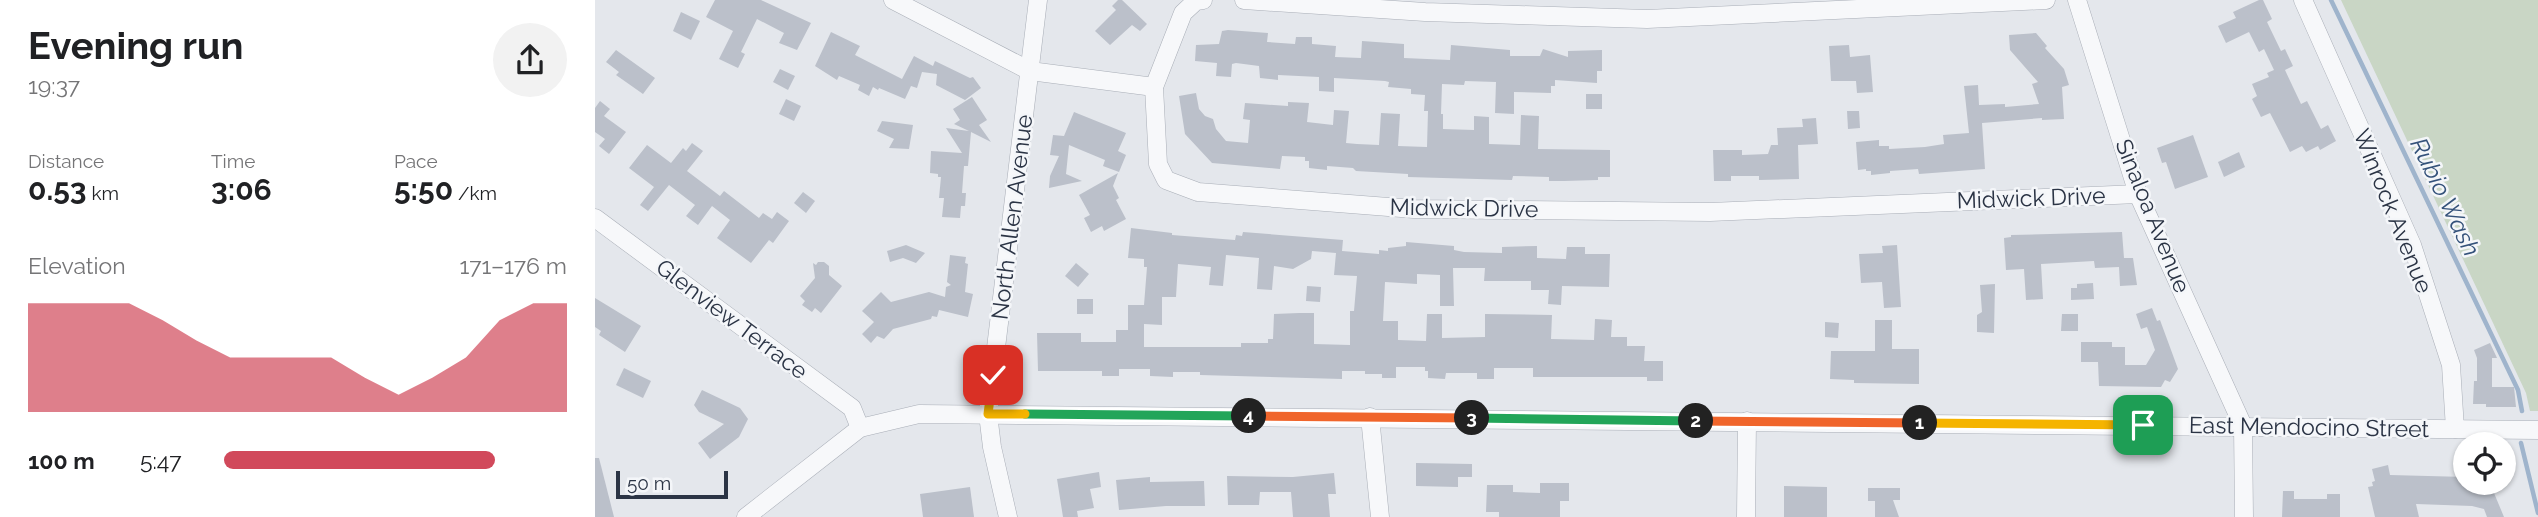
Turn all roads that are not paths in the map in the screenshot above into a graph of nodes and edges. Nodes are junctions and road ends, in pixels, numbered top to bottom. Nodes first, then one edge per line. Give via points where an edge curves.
1 (893, 0) edge
2 (1038, 0) edge
3 (1203, 0) edge
4 (1244, 0) edge
5 (2046, 0) edge
6 (2077, 0) edge
7 (2303, 0) edge
8 (1030, 71) junction
9 (1154, 87) junction
10 (2138, 194) junction
11 (595, 218) edge
12 (988, 414) junction
13 (1370, 417) junction
14 (1747, 421) junction
15 (2243, 426) junction
16 (860, 428) junction
17 (2455, 429) junction
18 (2538, 430) edge
19 (746, 517) edge
20 (1008, 517) edge
21 (1380, 517) edge
22 (1746, 517) edge
23 (2244, 517) edge

1 - 8 street
2 - 8 street, North Allen Avenue
3 - 9 street via 1183,13
4 - 5 street via 1647,19
6 - 10 street, Sinaloa Avenue
7 - 17 street, Winrock Avenue via 2412,244 2451,365
8 - 9 street
8 - 12 street, North Allen Avenue
9 - 10 street, Midwick Drive via 1158,164 1166,180 1198,192 1414,209 1710,212
10 - 15 street, Sinaloa Avenue
11 - 16 street, Glenview Terrace via 852,408
12 - 13 street, East Mendocino Street
12 - 16 street, East Mendocino Street via 919,414
12 - 20 street, North Allen Avenue
13 - 14 street, East Mendocino Street
13 - 21 street
14 - 15 street, East Mendocino Street
14 - 22 street
15 - 17 street, East Mendocino Street
15 - 23 street
16 - 19 street
17 - 18 street, East Mendocino Street

